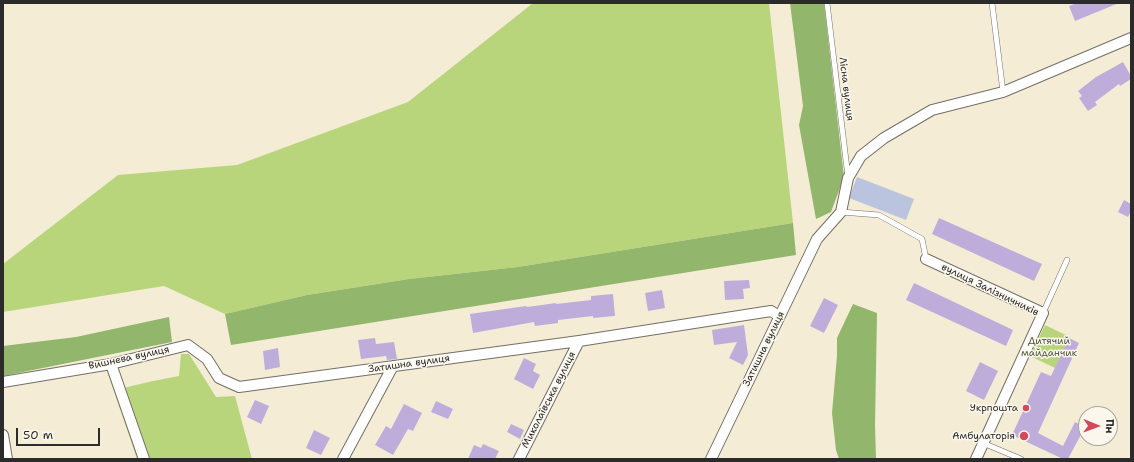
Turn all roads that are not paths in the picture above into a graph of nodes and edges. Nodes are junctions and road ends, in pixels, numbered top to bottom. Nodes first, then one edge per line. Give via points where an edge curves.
1 (827, 3) edge
2 (992, 3) edge
3 (1131, 38) edge
4 (1003, 92) junction
5 (848, 178) junction
6 (841, 212) junction
7 (926, 258) joint
8 (1067, 260) dead end
9 (1043, 313) junction
10 (779, 316) junction
11 (579, 341) junction
12 (111, 364) junction
13 (393, 366) junction
14 (3, 382) edge
15 (239, 387) joint
16 (3, 435) edge
17 (983, 442) junction
18 (7, 459) edge
19 (144, 459) edge
20 (343, 459) edge
21 (519, 459) edge
22 (711, 459) edge
23 (976, 459) edge
24 (1021, 459) edge

1 - 5 lane, Лісна вулиця
2 - 4 lane
3 - 4 street
4 - 5 street via 932,110 884,138 861,156
5 - 6 street
6 - 7 lane via 879,215 922,239
6 - 10 street, Затишна вулиця via 817,239
7 - 9 street, вулиця Залізничників
8 - 9 lane
9 - 17 street, вулиця Залізничників
10 - 11 street, Затишна вулиця via 771,311
10 - 22 street, Затишна вулиця
11 - 13 street, Затишна вулиця
11 - 21 street, Миколаївська вулиця
12 - 14 street, Вишнева вулиця
12 - 15 street, Вишнева вулиця via 188,345 207,359 219,378
12 - 19 street
13 - 15 street, Затишна вулиця
13 - 20 street
16 - 18 street
17 - 23 street, вулиця Залізничників
17 - 24 lane

